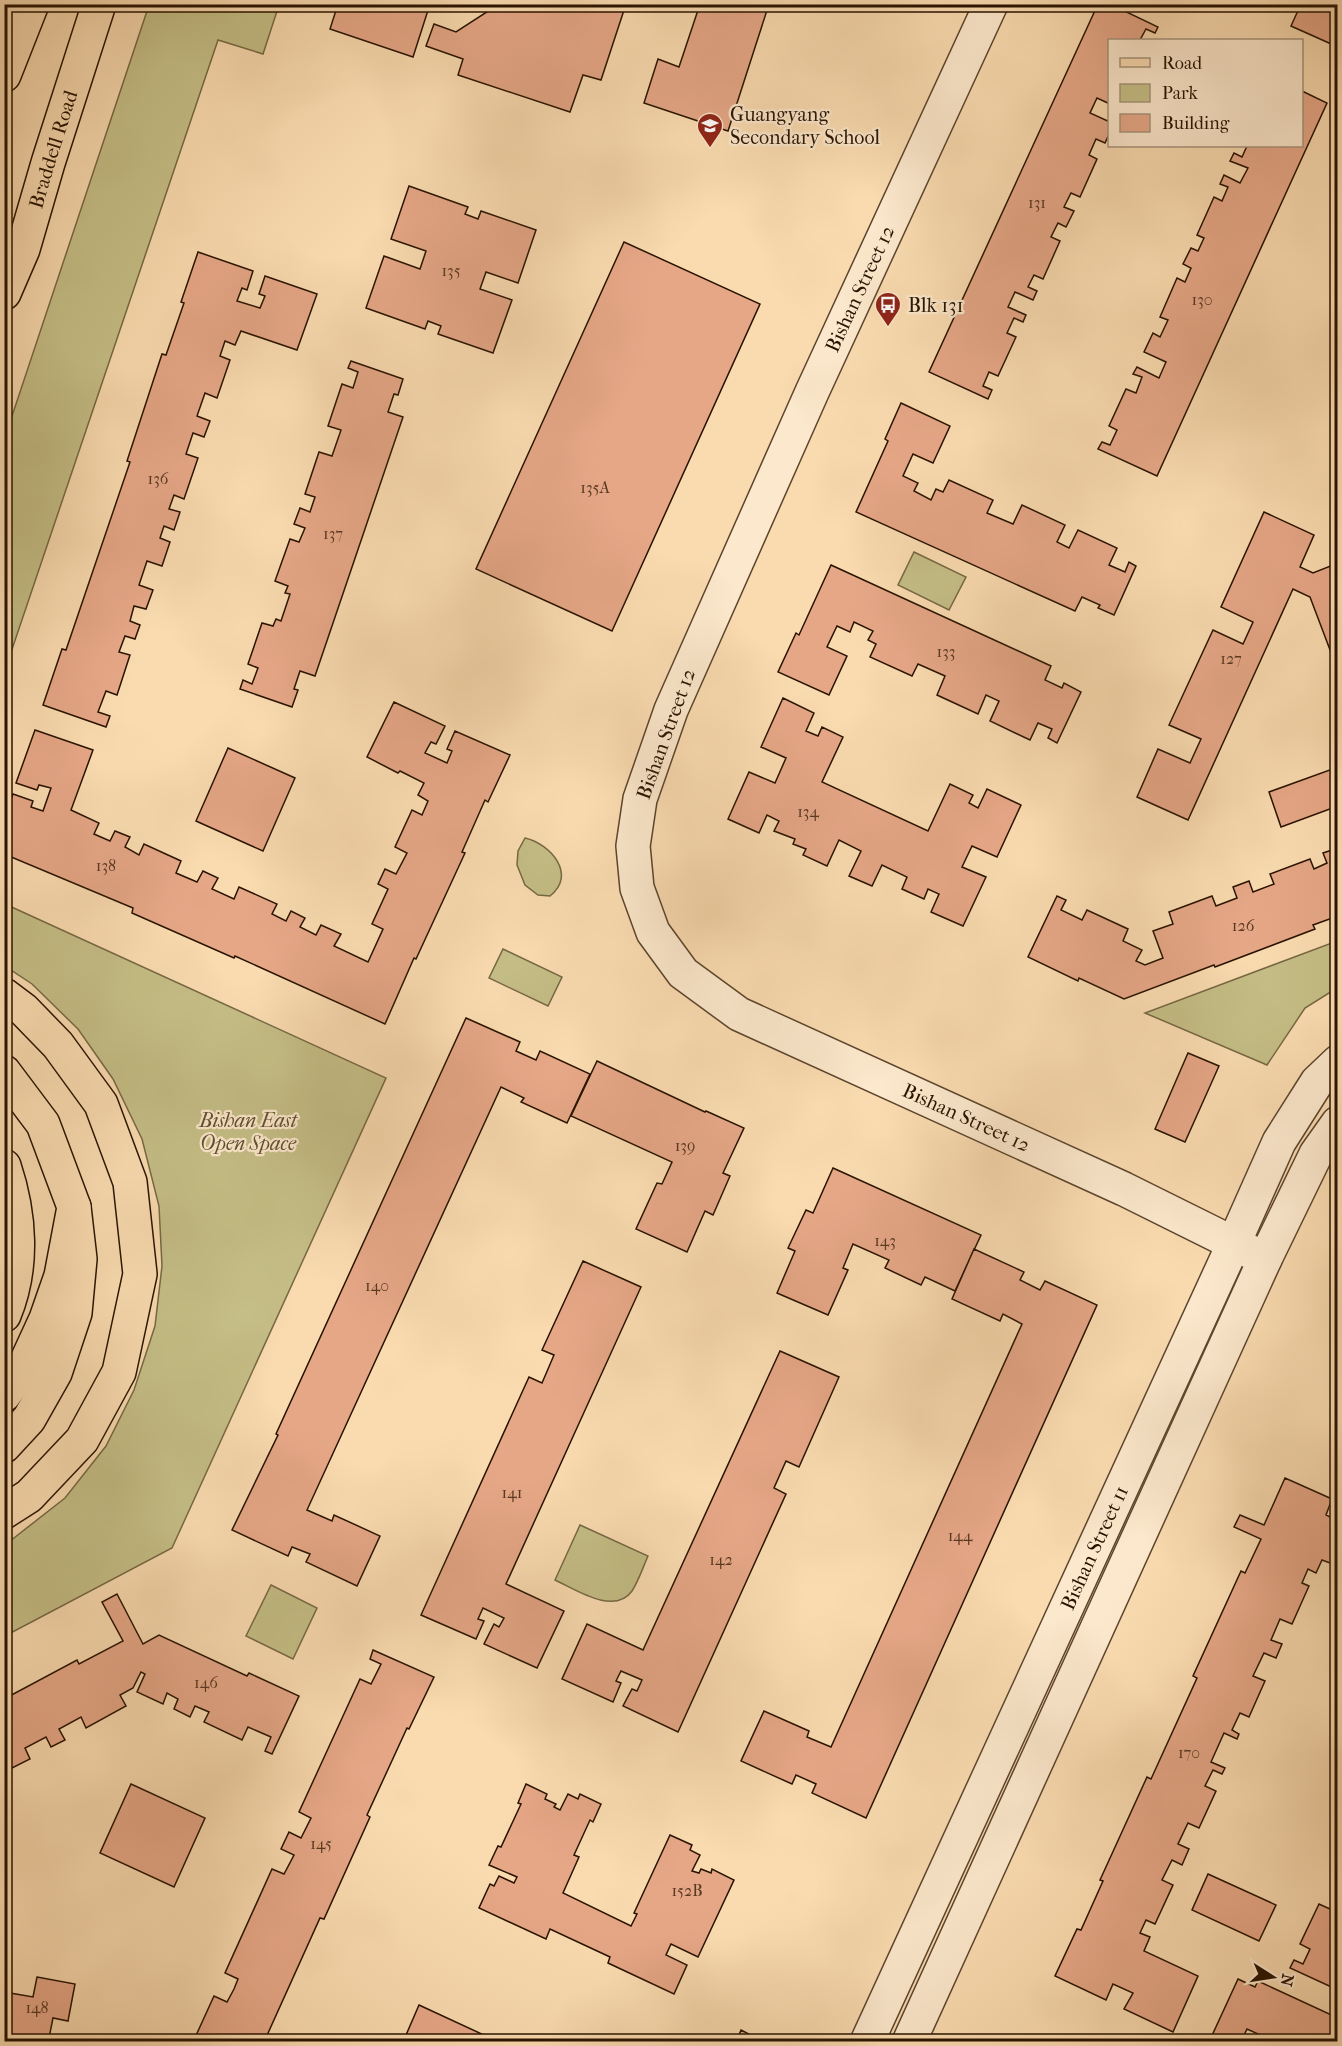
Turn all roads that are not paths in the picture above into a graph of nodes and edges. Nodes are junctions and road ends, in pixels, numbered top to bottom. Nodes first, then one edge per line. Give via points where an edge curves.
1 (32, 4) edge
2 (99, 4) edge
3 (991, 4) edge
4 (4, 75) edge
5 (4, 293) edge
6 (4, 995) edge
7 (1338, 1062) edge
8 (4, 1072) edge
9 (1338, 1123) edge
10 (4, 1166) edge
11 (74, 1207) junction
12 (1234, 1243) junction
13 (1265, 1259) junction
14 (4, 1315) edge
15 (4, 1395) edge
16 (4, 1446) edge
17 (4, 1512) edge
18 (870, 2034) edge
19 (908, 2042) edge

1 - 4 main road
2 - 5 main road, Braddell Road via 23,249
3 - 12 street, Bishan Street 12 via 671,710 640,799 633,846 637,888 653,932 683,973 739,1014
6 - 17 main road via 24,1010 57,1046 101,1104 130,1182 140,1274 119,1372 82,1440 29,1496
7 - 12 street, Bishan Street 11 via 1317,1082 1279,1142
8 - 11 main road via 43,1124
9 - 13 street, Bishan Street 11 via 1316,1154
10 - 14 main road via 16,1210 17,1266
11 - 15 main road via 62,1276 46,1319 23,1369
11 - 16 main road via 80,1259 75,1313 56,1373 29,1419
12 - 13 street, Bishan Street 12
12 - 18 street, Bishan Street 11
13 - 19 street, Bishan Street 11
18 - 19 street

